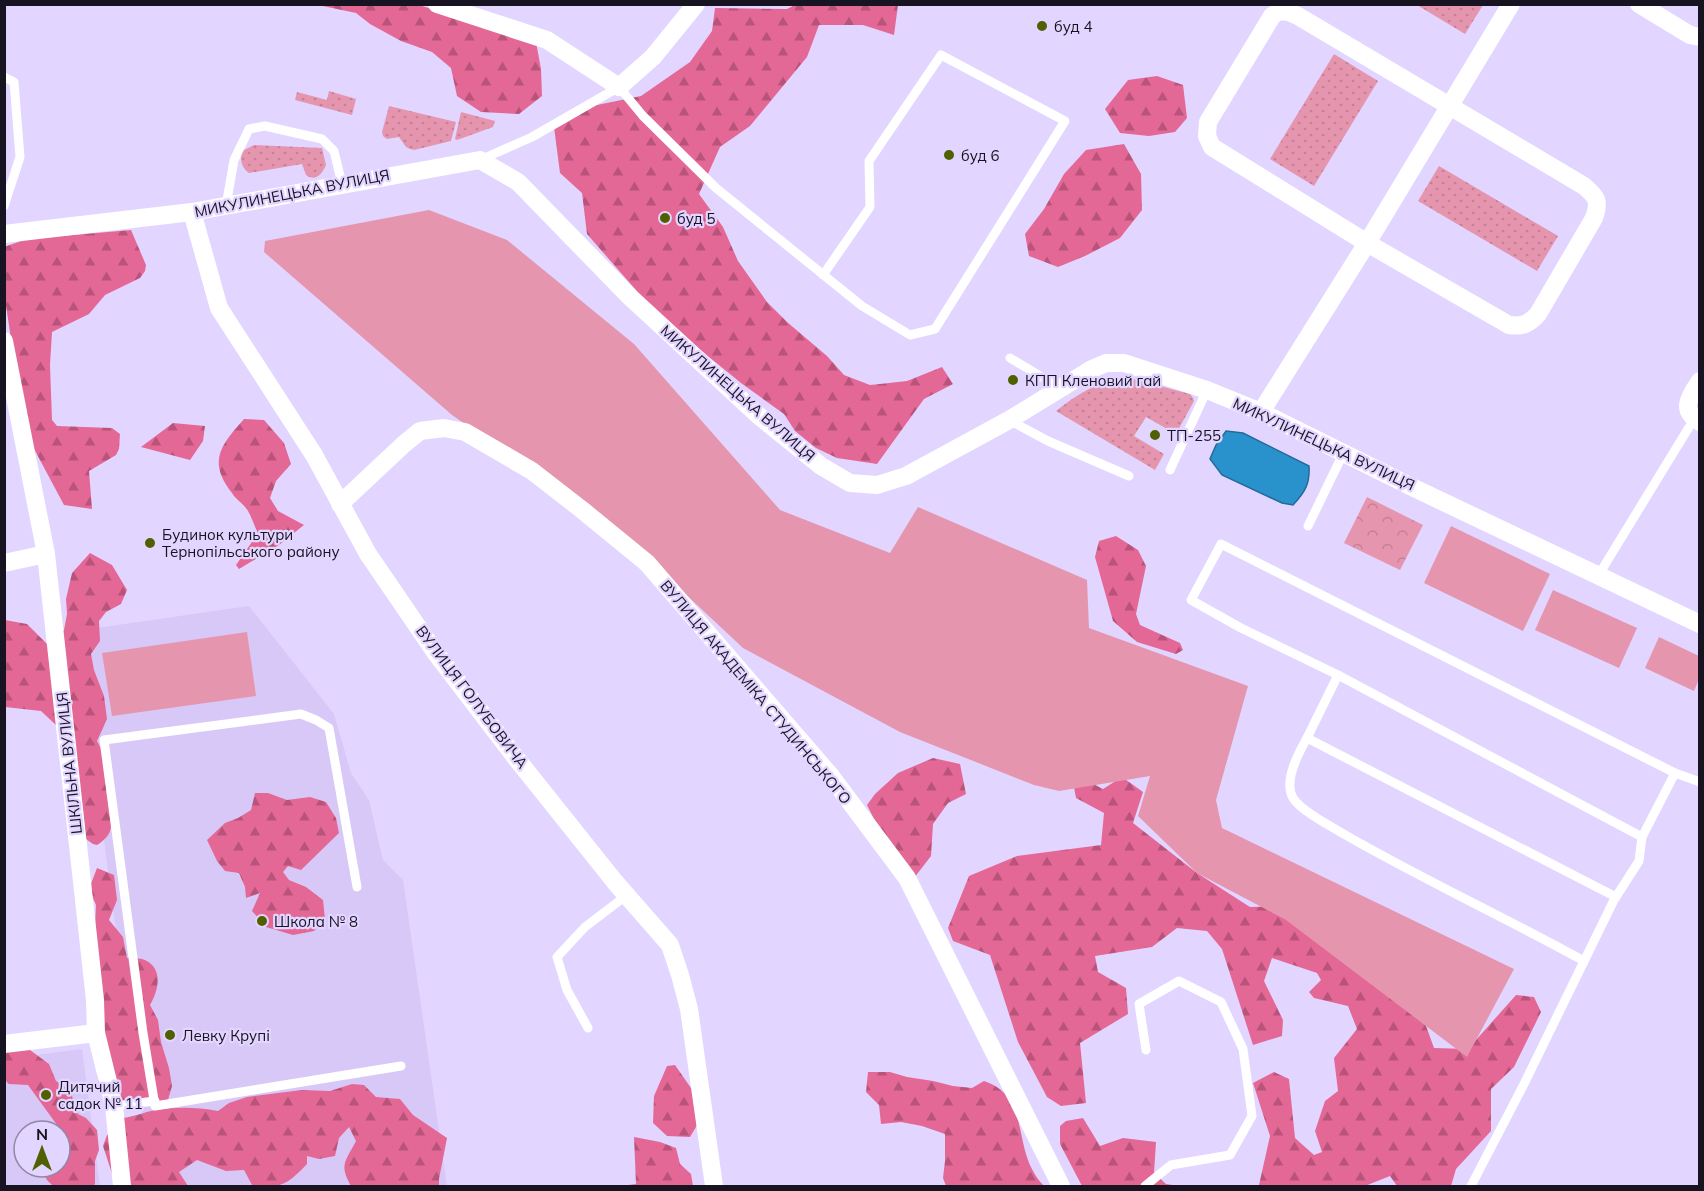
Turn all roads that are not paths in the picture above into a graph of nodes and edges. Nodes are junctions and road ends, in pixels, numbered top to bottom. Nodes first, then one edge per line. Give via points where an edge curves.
1 (437, 4) edge
2 (696, 4) edge
3 (1511, 4) edge
4 (1639, 4) edge
5 (1700, 37) edge
6 (4, 77) edge
7 (619, 87) junction
8 (1449, 106) junction
9 (480, 160) junction
10 (342, 184) junction
11 (4, 206) edge
12 (226, 206) junction
13 (192, 212) junction
14 (4, 234) edge
15 (1367, 243) junction
16 (823, 275) junction
17 (4, 342) edge
18 (1010, 358) dead end
19 (1700, 381) edge
20 (1060, 388) junction
21 (1206, 390) junction
22 (1261, 412) junction
23 (1009, 420) junction
24 (1697, 421) edge
25 (1344, 452) junction
26 (1170, 470) dead end
27 (1129, 476) dead end
28 (340, 504) junction
29 (1308, 526) dead end
30 (46, 554) junction
31 (4, 563) edge
32 (1598, 576) junction
33 (1700, 624) edge
34 (1338, 675) junction
35 (1307, 738) junction
36 (1675, 773) junction
37 (1700, 782) edge
38 (1642, 837) junction
39 (357, 887) dead end
40 (627, 895) junction
41 (1616, 897) junction
42 (1584, 961) junction
43 (588, 1028) dead end
44 (96, 1033) junction
45 (4, 1044) edge
46 (1146, 1050) dead end
47 (401, 1066) dead end
48 (155, 1101) junction
49 (114, 1106) junction
50 (122, 1186) edge
51 (714, 1186) edge
52 (1061, 1186) edge
53 (1145, 1186) edge
54 (1471, 1186) edge

1 - 7 street via 547,40
2 - 7 street via 653,57
3 - 8 street
4 - 5 street
6 - 11 lane via 14,82 20,157
7 - 9 lane via 532,137
7 - 16 lane via 716,188
8 - 15 street
8 - 15 street via 1596,196 1598,208 1594,218 1538,314 1531,322 1509,325
8 - 15 street via 1298,16 1280,11 1272,16 1208,122 1206,136 1212,147
9 - 10 street, МИКУЛИНЕЦЬКА ВУЛИЦЯ
9 - 23 street, МИКУЛИНЕЦЬКА ВУЛИЦЯ via 518,182 630,297 759,416 850,483 877,485 906,476
10 - 12 street, МИКУЛИНЕЦЬКА ВУЛИЦЯ
10 - 12 lane via 334,151 322,139 265,126 249,129 234,160
12 - 13 street, МИКУЛИНЕЦЬКА ВУЛИЦЯ
13 - 14 street, МИКУЛИНЕЦЬКА ВУЛИЦЯ
13 - 28 street, ВУЛИЦЯ ГОЛУБОВИЧА via 219,308 314,455
15 - 22 street
16 - 16 lane via 870,207 869,161 941,55 1065,122 935,329 910,335 862,306
17 - 30 street, ШКІЛЬНА ВУЛИЦЯ
18 - 20 lane
19 - 24 street via 1687,405 1689,414
20 - 21 street, МИКУЛИНЕЦЬКА ВУЛИЦЯ via 1106,363 1124,363
20 - 23 street, МИКУЛИНЕЦЬКА ВУЛИЦЯ
21 - 22 street, МИКУЛИНЕЦЬКА ВУЛИЦЯ
21 - 26 lane
22 - 25 street, МИКУЛИНЕЦЬКА ВУЛИЦЯ
23 - 27 lane
24 - 32 lane
25 - 29 lane
25 - 32 street, МИКУЛИНЕЦЬКА ВУЛИЦЯ
28 - 40 street, ВУЛИЦЯ ГОЛУБОВИЧА via 368,554 435,652
28 - 52 street, ВУЛИЦЯ АКАДЕМІКА СТУДИНСЬКОГО via 420,431 444,428 465,432 532,471 647,563 830,775 907,879
30 - 31 street
30 - 44 street, ШКІЛЬНА ВУЛИЦЯ
32 - 33 street, МИКУЛИНЕЦЬКА ВУЛИЦЯ
34 - 35 lane
34 - 36 lane via 1191,600 1221,544
34 - 38 lane
35 - 41 lane
35 - 42 lane via 1296,756 1290,778 1292,797 1307,811 1373,851
36 - 37 lane
36 - 38 lane
38 - 41 lane via 1639,861
39 - 48 lane via 328,728 316,720 301,714 104,740
40 - 43 lane via 585,927 557,957 567,990
40 - 51 street, ВУЛИЦЯ ГОЛУБОВИЧА via 670,945 680,975 689,1009
41 - 42 lane
42 - 54 lane
44 - 45 street
44 - 49 street, ШКІЛЬНА ВУЛИЦЯ
46 - 53 lane via 1139,1004 1179,981 1221,1002 1243,1049 1252,1116 1230,1155 1171,1166
47 - 48 lane via 155,1106
48 - 49 lane
49 - 50 street, ШКІЛЬНА ВУЛИЦЯ

